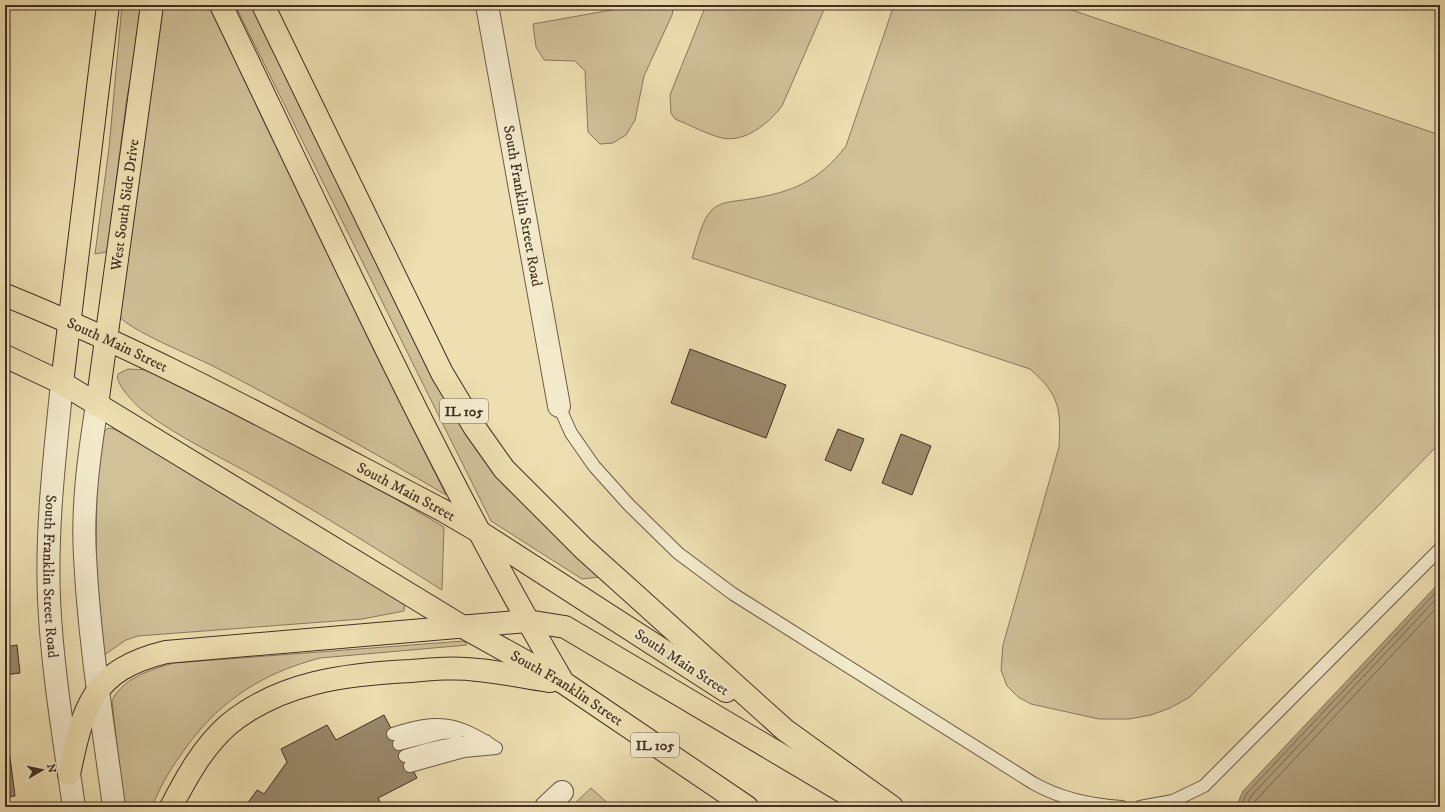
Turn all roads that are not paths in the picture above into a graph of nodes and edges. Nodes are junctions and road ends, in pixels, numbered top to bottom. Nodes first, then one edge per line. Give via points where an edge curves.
1 (108, 5) edge
2 (152, 5) edge
3 (221, 5) edge
4 (263, 5) edge
5 (487, 5) edge
6 (5, 295) edge
7 (68, 321) junction
8 (106, 339) junction
9 (5, 356) edge
10 (62, 383) junction
11 (97, 405) junction
12 (559, 406) joint
13 (478, 531) junction
14 (1440, 549) edge
15 (527, 621) junction
16 (462, 627) junction
17 (564, 683) junction
18 (98, 689) junction
19 (785, 730) junction
20 (396, 739) dead end
21 (407, 761) dead end
22 (69, 774) junction
23 (1044, 790) junction
24 (562, 792) dead end
25 (74, 807) edge
26 (114, 807) edge
27 (171, 807) edge
28 (546, 807) edge
29 (747, 807) edge
30 (869, 807) edge
31 (892, 807) edge
32 (1070, 807) edge
33 (1122, 807) edge
34 (1140, 807) edge

1 - 7 main road
2 - 8 main road, West South Side Drive
3 - 13 main road, IL 105
4 - 19 main road, IL 105 via 442,374 491,453 584,549
5 - 12 street, South Franklin Street Road
6 - 7 main road, South Main Street
7 - 8 main road, South Main Street
7 - 10 main road, South Franklin Street Road
8 - 11 main road, West South Side Drive
8 - 13 main road, South Main Street via 213,389
9 - 10 main road
10 - 11 main road
10 - 22 street, South Franklin Street Road via 50,525 49,598
11 - 16 main road
11 - 18 street, South Franklin Street Road via 85,499 85,555
12 - 23 lane via 570,433 594,466 629,506 678,552 733,594
13 - 15 main road, IL 105
13 - 19 main road, South Main Street
14 - 34 lane via 1204,786 1173,801
15 - 16 main road
15 - 17 main road, IL 105
15 - 30 main road via 565,627
16 - 17 main road, South Franklin Street
16 - 18 main road via 166,652 144,657 127,665
17 - 27 main road via 449,668 350,676 316,682 284,692 252,708 227,726 196,762
17 - 29 main road, South Franklin Street / IL 105
18 - 22 main road via 78,730
18 - 26 street, South Franklin Street Road
19 - 31 main road, IL 105
20 - 21 lane via 471,732 496,748
22 - 25 street, South Franklin Street Road
23 - 32 lane
23 - 33 lane via 1082,802
24 - 28 street

